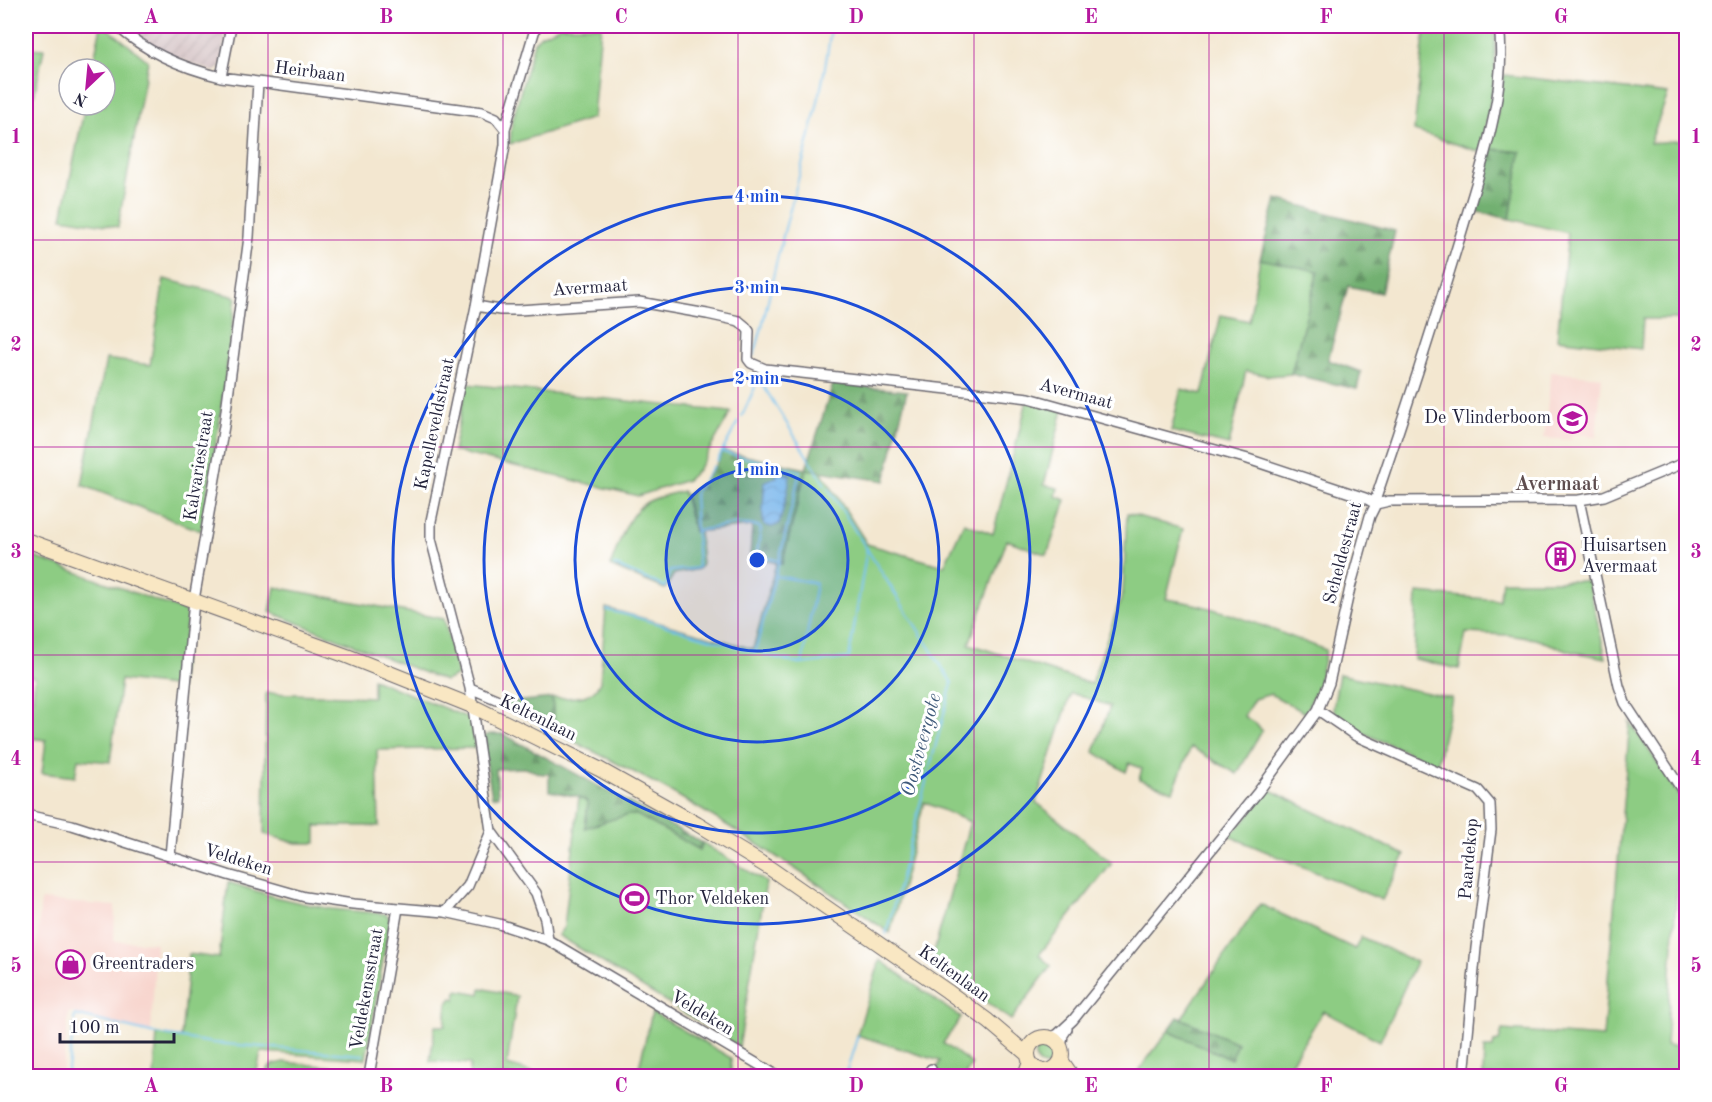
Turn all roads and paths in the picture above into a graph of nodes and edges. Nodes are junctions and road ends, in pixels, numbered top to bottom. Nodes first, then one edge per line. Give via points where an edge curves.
1 (117, 26) edge
2 (231, 26) edge
3 (536, 26) edge
4 (1499, 26) edge
5 (221, 77) junction
6 (258, 82) junction
7 (505, 129) junction
8 (476, 306) junction
9 (1686, 462) edge
10 (1579, 500) junction
11 (1376, 504) junction
12 (26, 540) edge
13 (194, 600) junction
14 (470, 688) junction
15 (496, 699) dead end
16 (472, 706) junction
17 (1318, 710) junction
18 (1686, 796) edge
19 (26, 815) edge
20 (491, 831) junction
21 (170, 856) junction
22 (398, 908) junction
23 (445, 912) junction
24 (548, 940) junction
25 (1073, 1020) junction
26 (988, 1021) junction
27 (1044, 1039) junction
28 (1061, 1054) junction
29 (1035, 1067) edge
30 (369, 1077) edge
31 (778, 1077) edge
32 (1025, 1077) edge
33 (1063, 1077) edge
34 (1072, 1077) edge
35 (1464, 1077) edge

1 - 5 street, Heirbaan via 138,43 174,62
2 - 5 street
3 - 7 street, Kapelleveldstraat
4 - 11 street, Scheldestraat via 1498,77 1485,152
5 - 6 street, Heirbaan
6 - 7 street, Heirbaan via 482,112 496,118
6 - 13 street, Kalvariestraat via 249,237 224,426
7 - 8 street, Kapelleveldstraat
8 - 11 street, Avermaat via 500,310 639,302 739,321 749,331 748,359 765,369 1029,398 1248,459
8 - 14 street, Kapelleveldstraat via 431,520 434,552
9 - 10 street, Avermaat via 1604,496
10 - 11 street, Avermaat
10 - 18 street via 1625,703
11 - 17 street, Scheldestraat via 1350,588 1329,684
12 - 13 main road, Keltenlaan
13 - 16 main road, Keltenlaan
13 - 21 street, Kalvariestraat
14 - 15 street
14 - 16 street, Kapelleveldstraat
16 - 20 street, Kapelleveldstraat
16 - 26 main road, Keltenlaan via 598,768 698,824 831,909
17 - 25 street, Scheldestraat via 1258,792
17 - 35 street, Paardekop via 1356,736 1478,790 1490,804 1491,830
19 - 21 street, Veldeken
20 - 23 street via 468,886
20 - 24 street via 536,893
21 - 22 street, Veldeken via 305,897
22 - 23 street, Veldeken
22 - 30 street, Veldekensstraat
23 - 24 street, Veldeken
24 - 31 street, Veldeken
25 - 27 street, Scheldestraat via 1058,1034
25 - 28 street, Scheldestraat via 1063,1035
26 - 27 main road, Keltenlaan via 1016,1035
26 - 29 main road, Keltenlaan
27 - 28 main road, Keltenlaan
27 - 29 main road via 1030,1046
28 - 29 main road via 1054,1069
28 - 34 main road, Keltenlaan
29 - 32 main road
29 - 33 main road, Keltenlaan

